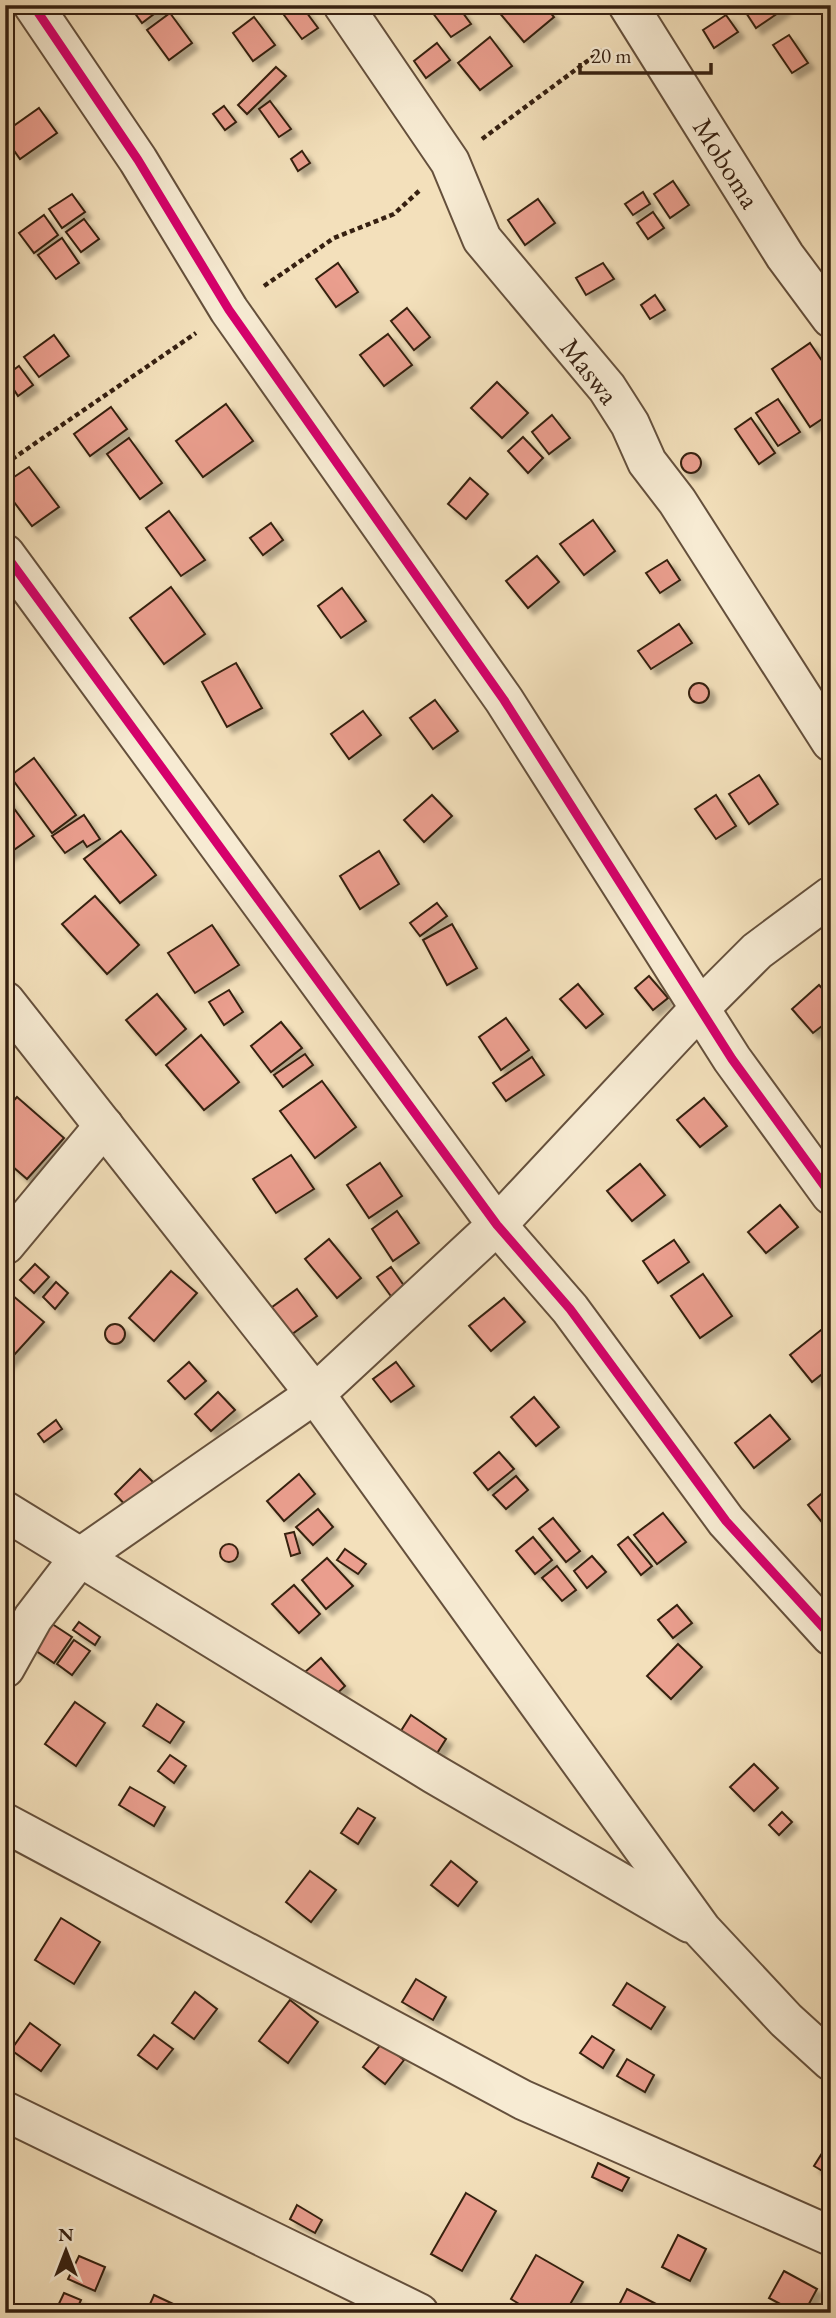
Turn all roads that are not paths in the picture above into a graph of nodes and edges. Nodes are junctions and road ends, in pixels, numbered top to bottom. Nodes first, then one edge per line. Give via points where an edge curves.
1 (33, 5) edge
2 (343, 5) edge
3 (634, 14) edge
4 (831, 318) edge
5 (5, 555) edge
6 (831, 742) edge
7 (831, 896) edge
8 (5, 1001) edge
9 (700, 1008) junction
10 (104, 1126) junction
11 (831, 1195) edge
12 (497, 1225) junction
13 (5, 1245) edge
14 (315, 1394) junction
15 (5, 1511) edge
16 (79, 1558) junction
17 (831, 1636) edge
18 (5, 1668) edge
19 (5, 1823) edge
20 (702, 1930) junction
21 (831, 2061) edge
22 (5, 2111) edge
23 (831, 2236) edge
24 (419, 2313) edge

1 - 9 street via 138,160 229,310 503,700
2 - 6 street, Maswa via 450,162 482,239 607,388 647,462 677,501
3 - 4 street, Moboma via 785,256
5 - 12 street
7 - 9 street via 757,950
8 - 10 street
9 - 11 street
9 - 12 street
10 - 13 street
10 - 14 street
12 - 14 street
12 - 17 street via 570,1309 726,1521
14 - 16 street
14 - 20 street
15 - 16 street
16 - 18 street via 33,1618
16 - 20 street
19 - 23 street via 523,2100
20 - 21 street via 786,2021
22 - 24 street

